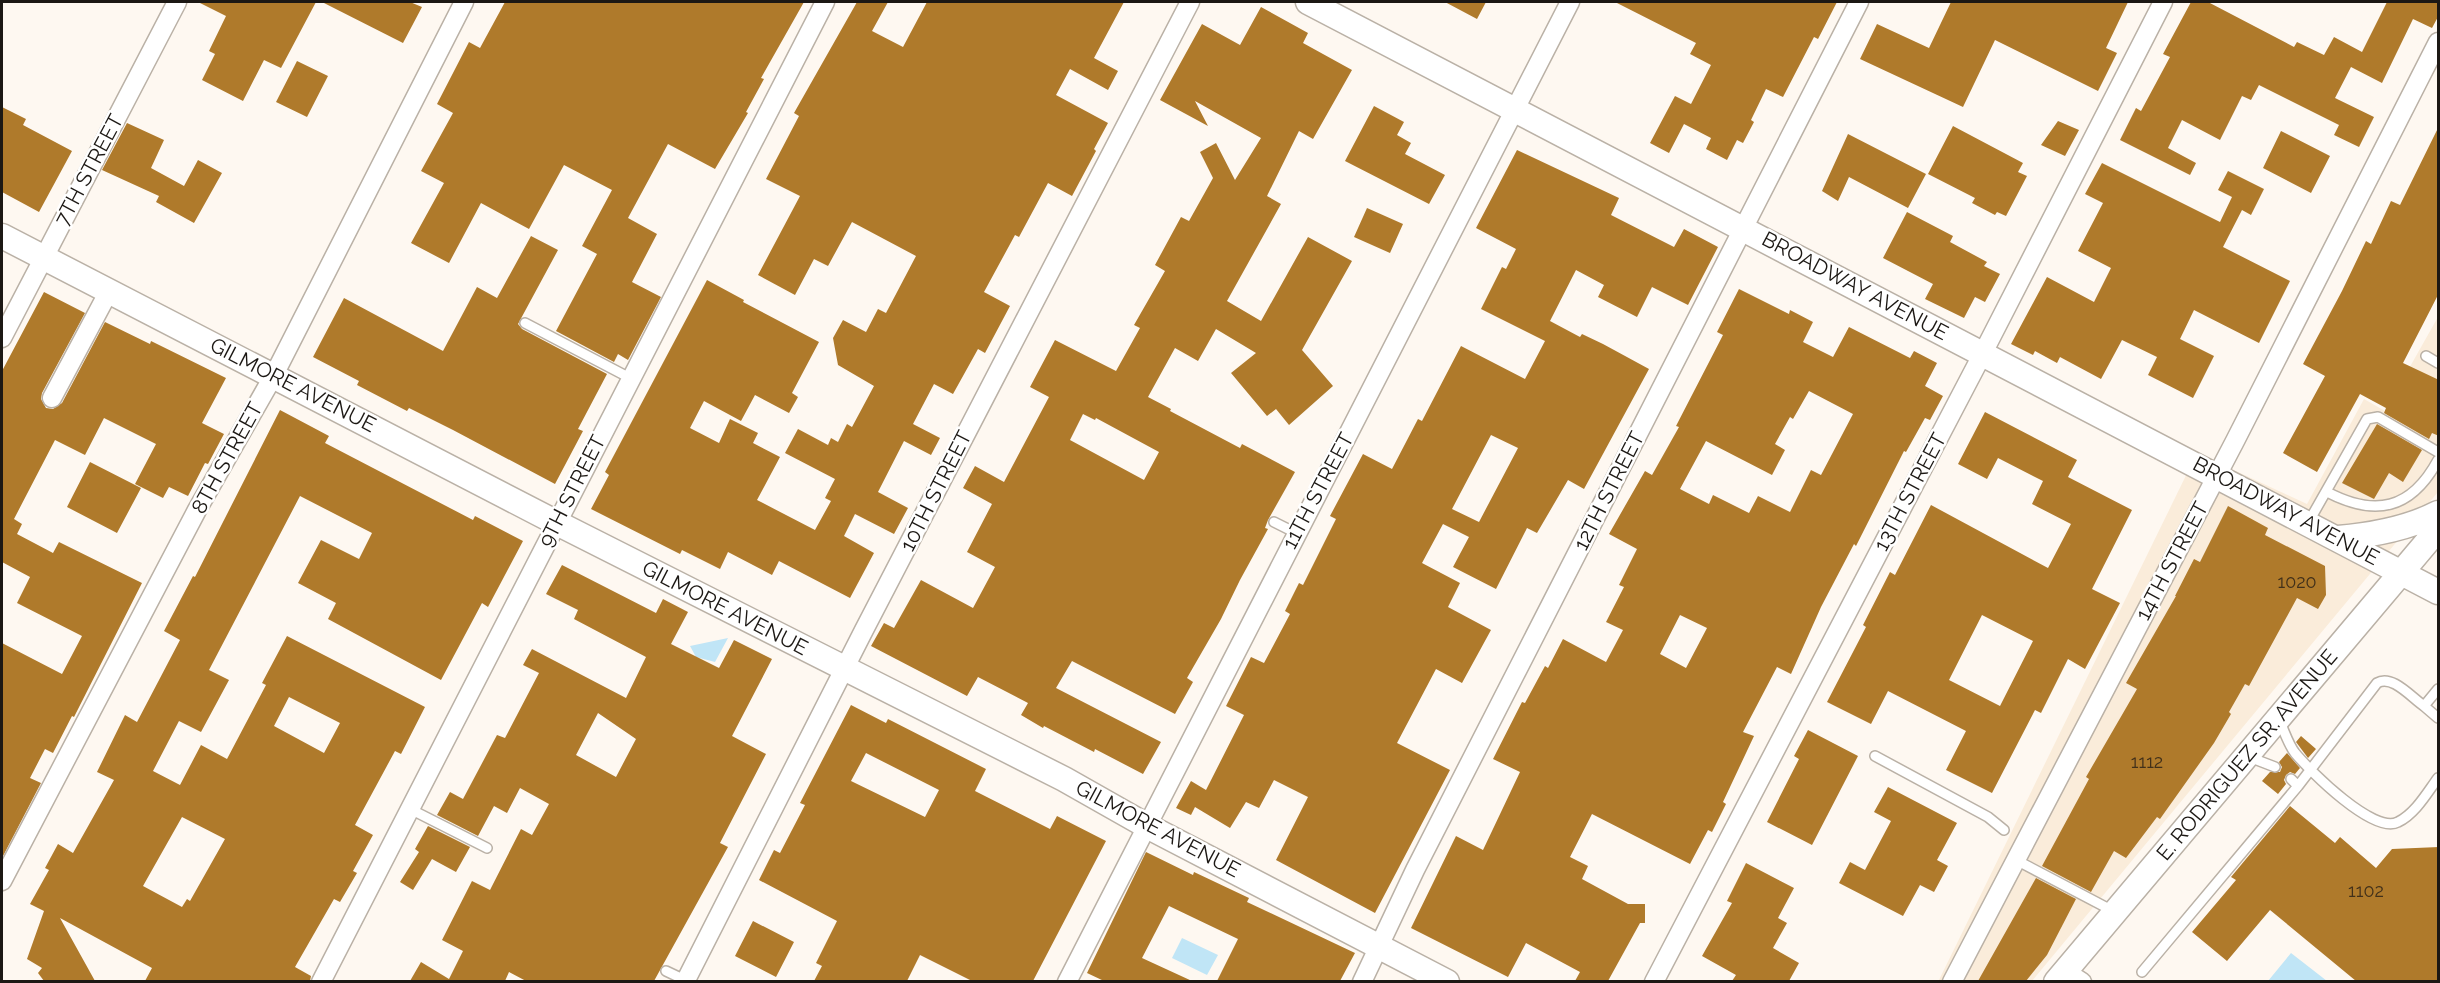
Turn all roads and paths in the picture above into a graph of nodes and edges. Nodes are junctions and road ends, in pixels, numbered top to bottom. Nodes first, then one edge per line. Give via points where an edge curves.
1 (177, 2) edge
2 (464, 2) edge
3 (825, 2) edge
4 (1190, 2) edge
5 (1308, 2) edge
6 (1570, 2) edge
7 (1859, 2) edge
8 (2163, 2) edge
9 (2439, 42) edge
10 (1514, 109) junction
11 (1743, 228) junction
12 (2, 236) edge
13 (43, 258) junction
14 (109, 291) junction
15 (525, 322) dead end
16 (2, 338) edge
17 (1983, 353) junction
18 (2426, 356) dead end
19 (2439, 363) edge
20 (274, 375) junction
21 (630, 378) junction
22 (52, 398) dead end
23 (2439, 452) edge
24 (2439, 460) edge
25 (2217, 475) junction
26 (2327, 492) junction
27 (1274, 522) dead end
28 (557, 523) junction
29 (2308, 523) junction
30 (2438, 527) edge
31 (1296, 533) junction
32 (2338, 538) junction
33 (2401, 571) junction
34 (2439, 592) edge
35 (845, 669) junction
36 (2439, 689) edge
37 (2424, 706) junction
38 (2278, 718) junction
39 (2439, 718) edge
40 (1875, 756) dead end
41 (2246, 756) junction
42 (2275, 767) dead end
43 (2312, 770) junction
44 (2439, 778) edge
45 (410, 809) junction
46 (1147, 826) junction
47 (2004, 831) dead end
48 (487, 848) dead end
49 (2016, 860) junction
50 (2, 881) edge
51 (2115, 912) junction
52 (1379, 947) junction
53 (666, 971) dead end
54 (2142, 972) dead end
55 (2067, 978) edge
56 (321, 981) edge
57 (685, 981) edge
58 (1067, 981) edge
59 (1362, 981) edge
60 (1448, 981) edge
61 (1654, 981) edge
62 (1952, 981) edge

1 - 13 street, 7TH STREET
2 - 20 street, 8TH STREET
3 - 21 street, 9TH STREET
4 - 35 street, 10TH STREET
5 - 10 main road, BROADWAY AVENUE
6 - 10 street, 11TH STREET
7 - 11 street, 12TH STREET
8 - 17 street, 13TH STREET
9 - 25 street, 14TH STREET
10 - 11 main road, BROADWAY AVENUE
10 - 31 street, 11TH STREET
11 - 17 main road, BROADWAY AVENUE
11 - 52 street, 12TH STREET
12 - 13 main road, GILMORE AVENUE
13 - 14 main road, GILMORE AVENUE
13 - 16 street, 7TH STREET
14 - 20 main road, GILMORE AVENUE
14 - 22 street
15 - 21 lane
17 - 25 main road, BROADWAY AVENUE
17 - 61 street, 13TH STREET
18 - 19 lane
20 - 28 main road, GILMORE AVENUE
20 - 50 street, 8TH STREET via 197,510
21 - 28 street, 9TH STREET
23 - 26 lane via 2372,416
24 - 26 lane via 2419,486 2388,506 2362,506
25 - 29 main road, BROADWAY AVENUE
25 - 49 street, 14TH STREET
26 - 29 lane
27 - 31 lane
28 - 35 main road, GILMORE AVENUE
28 - 45 street, 9TH STREET
29 - 32 main road, BROADWAY AVENUE
30 - 32 main road via 2404,527
30 - 33 main road, E. RODRIGUEZ SR. AVENUE
31 - 46 street, 11TH STREET
32 - 33 main road, BROADWAY AVENUE
33 - 34 main road, BROADWAY AVENUE
33 - 38 main road, E. RODRIGUEZ SR. AVENUE
35 - 46 main road, GILMORE AVENUE via 1064,779
35 - 57 street, 10TH STREET
36 - 37 lane
37 - 39 lane
37 - 43 lane via 2390,681 2377,683
38 - 41 main road, E. RODRIGUEZ SR. AVENUE
38 - 43 lane via 2294,752
40 - 47 lane via 1988,817
41 - 42 lane
41 - 51 main road, E. RODRIGUEZ SR. AVENUE
43 - 44 lane via 2351,806 2391,824 2417,805
43 - 54 lane via 2294,782
45 - 48 lane
45 - 56 street, 9TH STREET
46 - 52 main road, GILMORE AVENUE
46 - 58 street, 11TH STREET
49 - 51 lane
49 - 62 street, 14TH STREET
51 - 55 main road, E. RODRIGUEZ SR. AVENUE
52 - 59 street, 12TH STREET
52 - 60 main road, GILMORE AVENUE
53 - 57 lane

